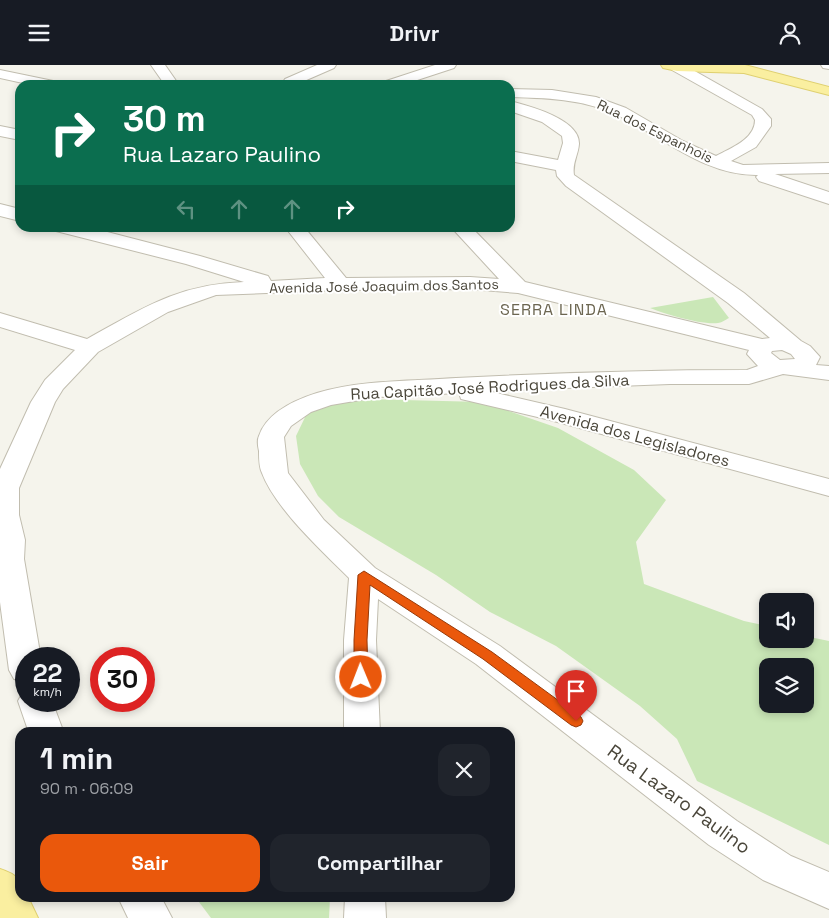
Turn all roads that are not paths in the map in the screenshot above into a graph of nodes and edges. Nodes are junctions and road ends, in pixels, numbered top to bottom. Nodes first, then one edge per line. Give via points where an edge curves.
1 (158, 65) edge
2 (329, 65) edge
3 (449, 65) edge
4 (729, 65) edge
5 (673, 66) edge
6 (744, 69) junction
7 (0, 74) edge
8 (29, 80) edge
9 (168, 80) edge
10 (295, 80) edge
11 (403, 80) edge
12 (829, 91) edge
13 (515, 93) edge
14 (515, 108) edge
15 (0, 131) edge
16 (15, 134) edge
17 (515, 157) edge
18 (717, 162) junction
19 (564, 166) junction
20 (829, 168) edge
21 (742, 170) junction
22 (829, 199) edge
23 (0, 210) edge
24 (15, 214) edge
25 (83, 232) edge
26 (298, 232) edge
27 (465, 232) edge
28 (193, 260) junction
29 (340, 284) junction
30 (284, 286) junction
31 (518, 287) junction
32 (216, 289) junction
33 (0, 320) edge
34 (90, 347) junction
35 (784, 356) edge
36 (829, 373) edge
37 (439, 387) junction
38 (829, 488) edge
39 (364, 575) junction
40 (22, 647) edge
41 (39, 712) edge
42 (44, 727) edge
43 (362, 727) edge
44 (0, 887) edge
45 (829, 891) edge
46 (141, 902) edge
47 (365, 902) edge
48 (17, 918) edge
49 (151, 918) edge
50 (365, 918) edge

1 - 9 street
2 - 10 street
3 - 11 street
4 - 6 street
5 - 6 main road
5 - 18 street via 757,112 763,119 763,126 750,144
6 - 12 main road
7 - 8 street
13 - 18 street, Rua dos Espanhois via 591,100 621,111 677,144
14 - 19 street via 548,119 569,133 572,142
15 - 16 street
17 - 19 street
18 - 21 street, Rua dos Espanhois
19 - 35 street via 566,176 572,182 750,309
20 - 21 street, Rua dos Espanhois
21 - 22 street
23 - 24 street
25 - 28 street
26 - 29 street
27 - 31 street
28 - 30 street
28 - 32 street via 207,273
29 - 30 street, Avenida José Joaquim dos Santos
29 - 31 street, Avenida José Joaquim dos Santos via 470,283
30 - 32 street, Avenida José Joaquim dos Santos
31 - 35 street, Avenida José Joaquim dos Santos via 696,329
32 - 34 street, Avenida José Joaquim dos Santos via 160,307
33 - 34 street
34 - 40 street, Avenida José Joaquim dos Santos via 54,385 43,402 5,488 4,515
35 - 36 street, Avenida José Joaquim dos Santos via 816,372
35 - 37 street, Rua Capitão José Rodrigues da Silva via 749,377 670,377
37 - 38 street, Avenida dos Legisladores via 556,414
37 - 39 street, Rua Capitão José Rodrigues da Silva via 326,398 302,407 281,421 271,437 275,473 286,491 314,526
39 - 43 street via 360,640
39 - 45 street, Rua Lazaro Paulino via 488,655 723,833 776,868
41 - 42 street
44 - 48 main road
46 - 49 street
47 - 50 street

